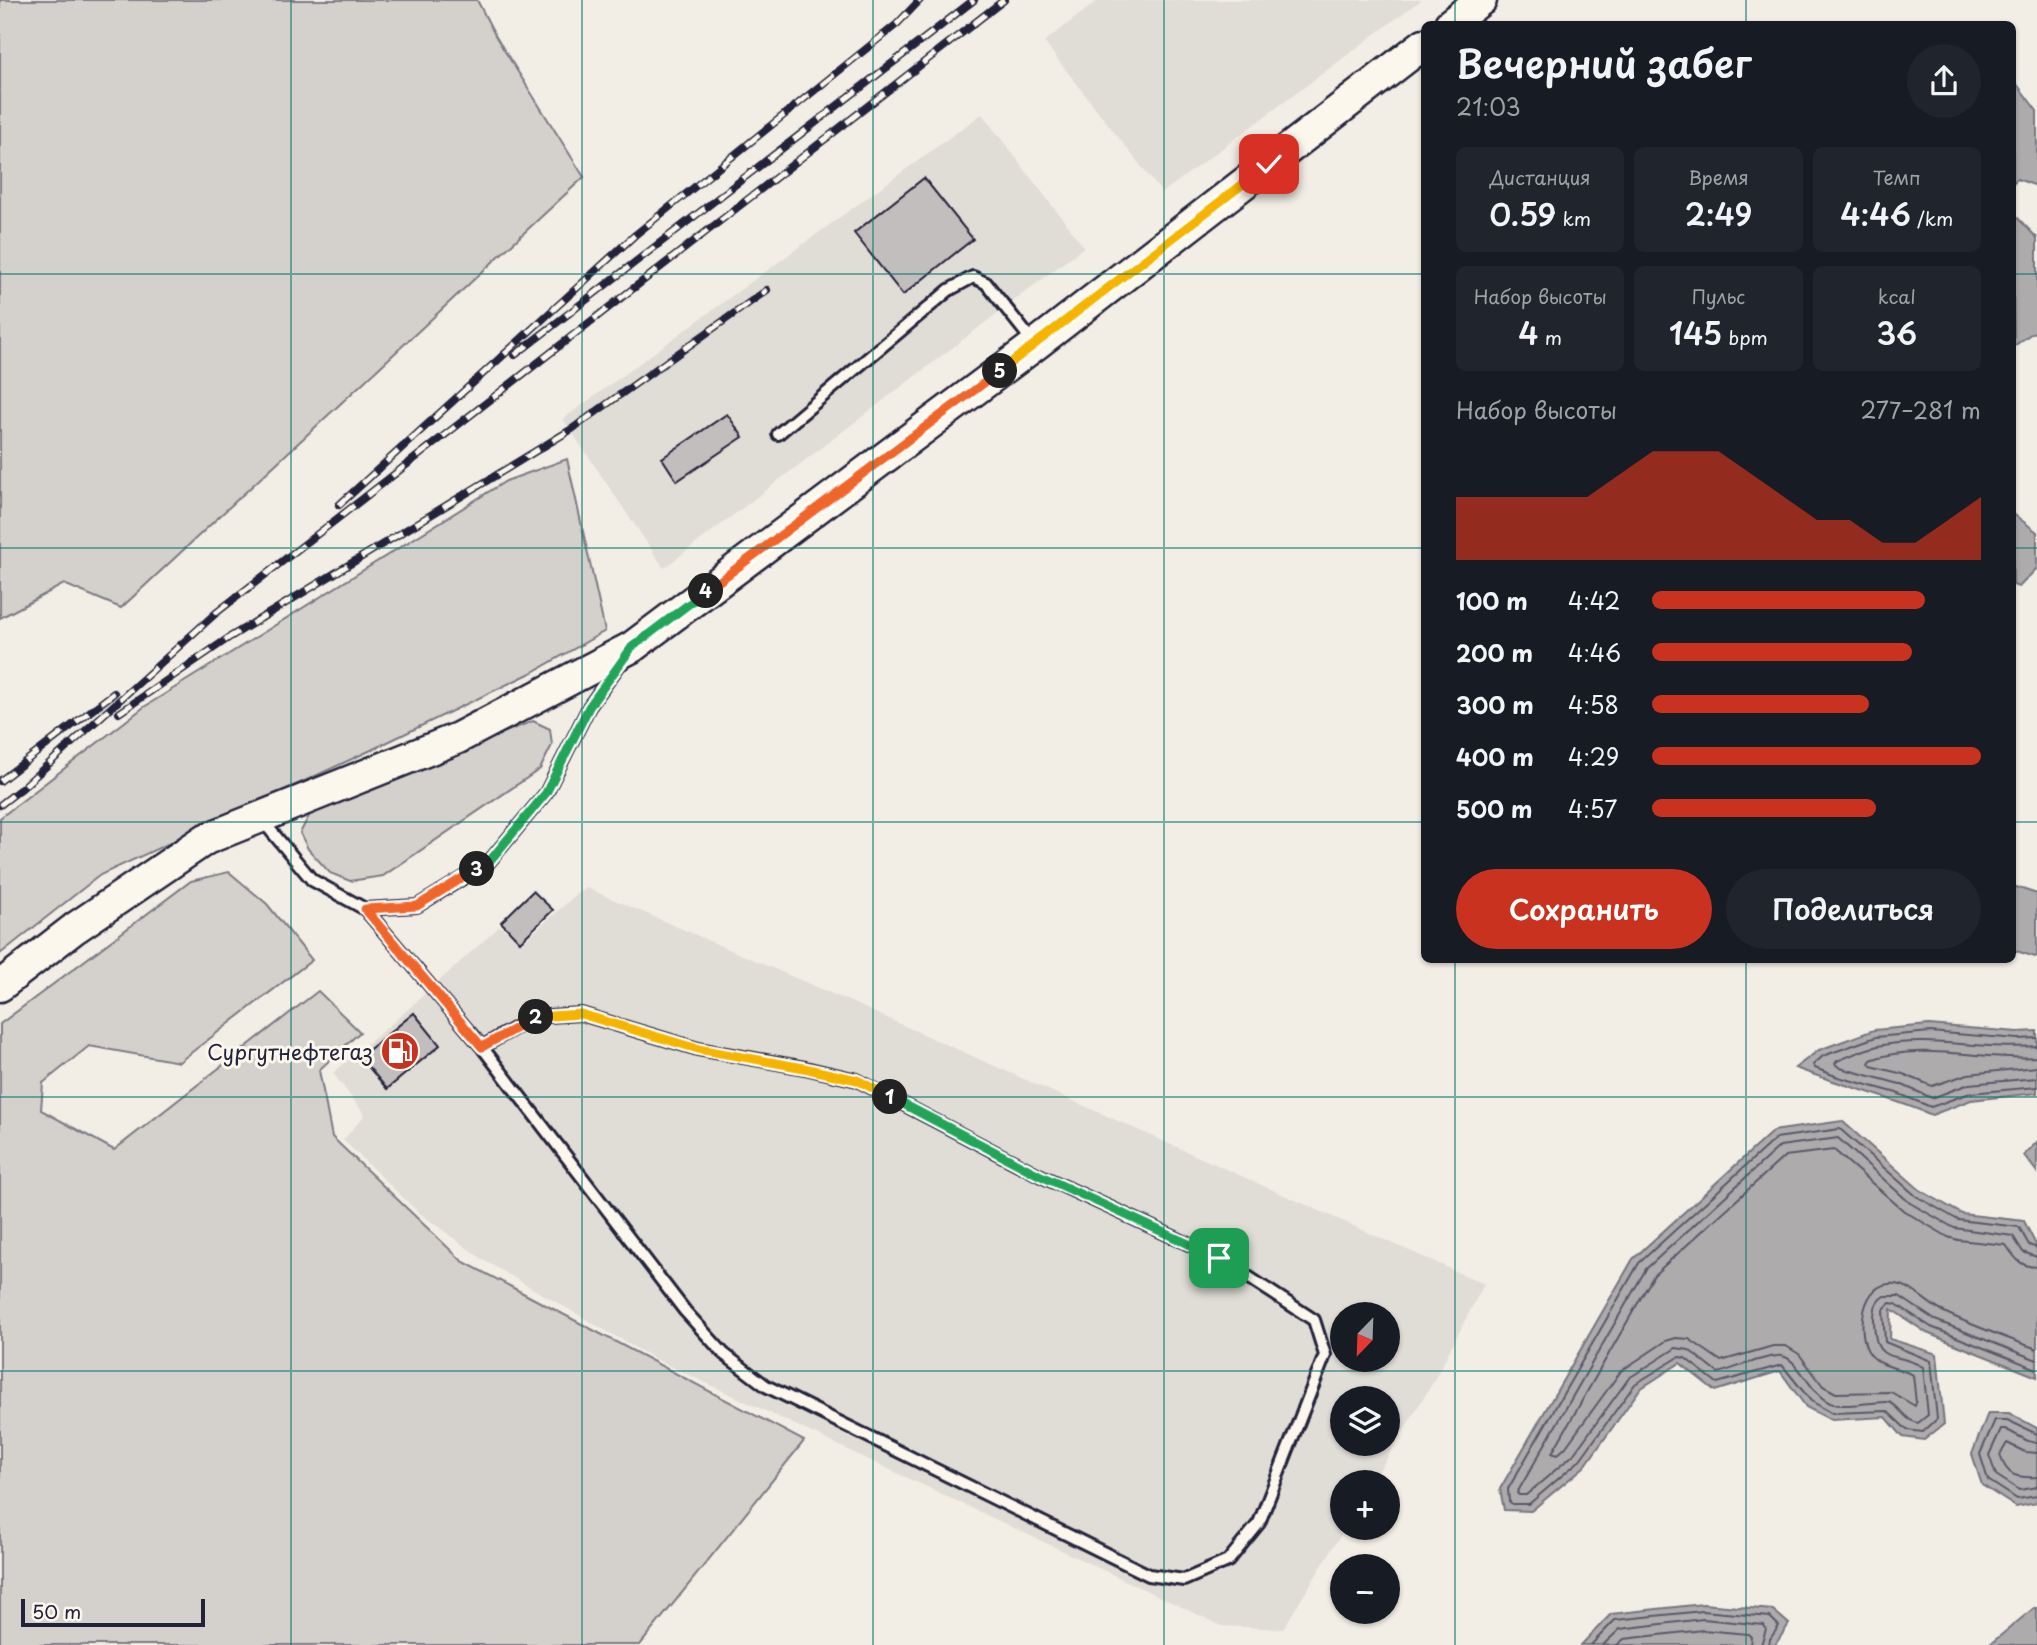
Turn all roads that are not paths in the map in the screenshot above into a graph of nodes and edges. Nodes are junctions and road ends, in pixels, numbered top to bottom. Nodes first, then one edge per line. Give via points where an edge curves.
1 (1481, 0) edge
2 (1454, 21) edge
3 (1421, 46) edge
4 (1035, 345) junction
5 (778, 434) dead end
6 (632, 647) junction
7 (261, 817) junction
8 (365, 909) junction
9 (0, 986) edge
10 (482, 1047) junction

1 - 2 street
3 - 4 street
4 - 5 lane via 986,283 973,277 949,290
4 - 6 street
6 - 7 street via 458,738
6 - 8 lane via 589,707 546,793 488,863 417,906
7 - 8 lane via 312,880
7 - 9 street via 206,839 75,928
8 - 10 lane
10 - 10 lane via 685,1311 724,1354 766,1386 1149,1575 1184,1580 1228,1561 1259,1523 1325,1355 1314,1320 1219,1258 1039,1175 857,1080 698,1049 581,1014 534,1017

